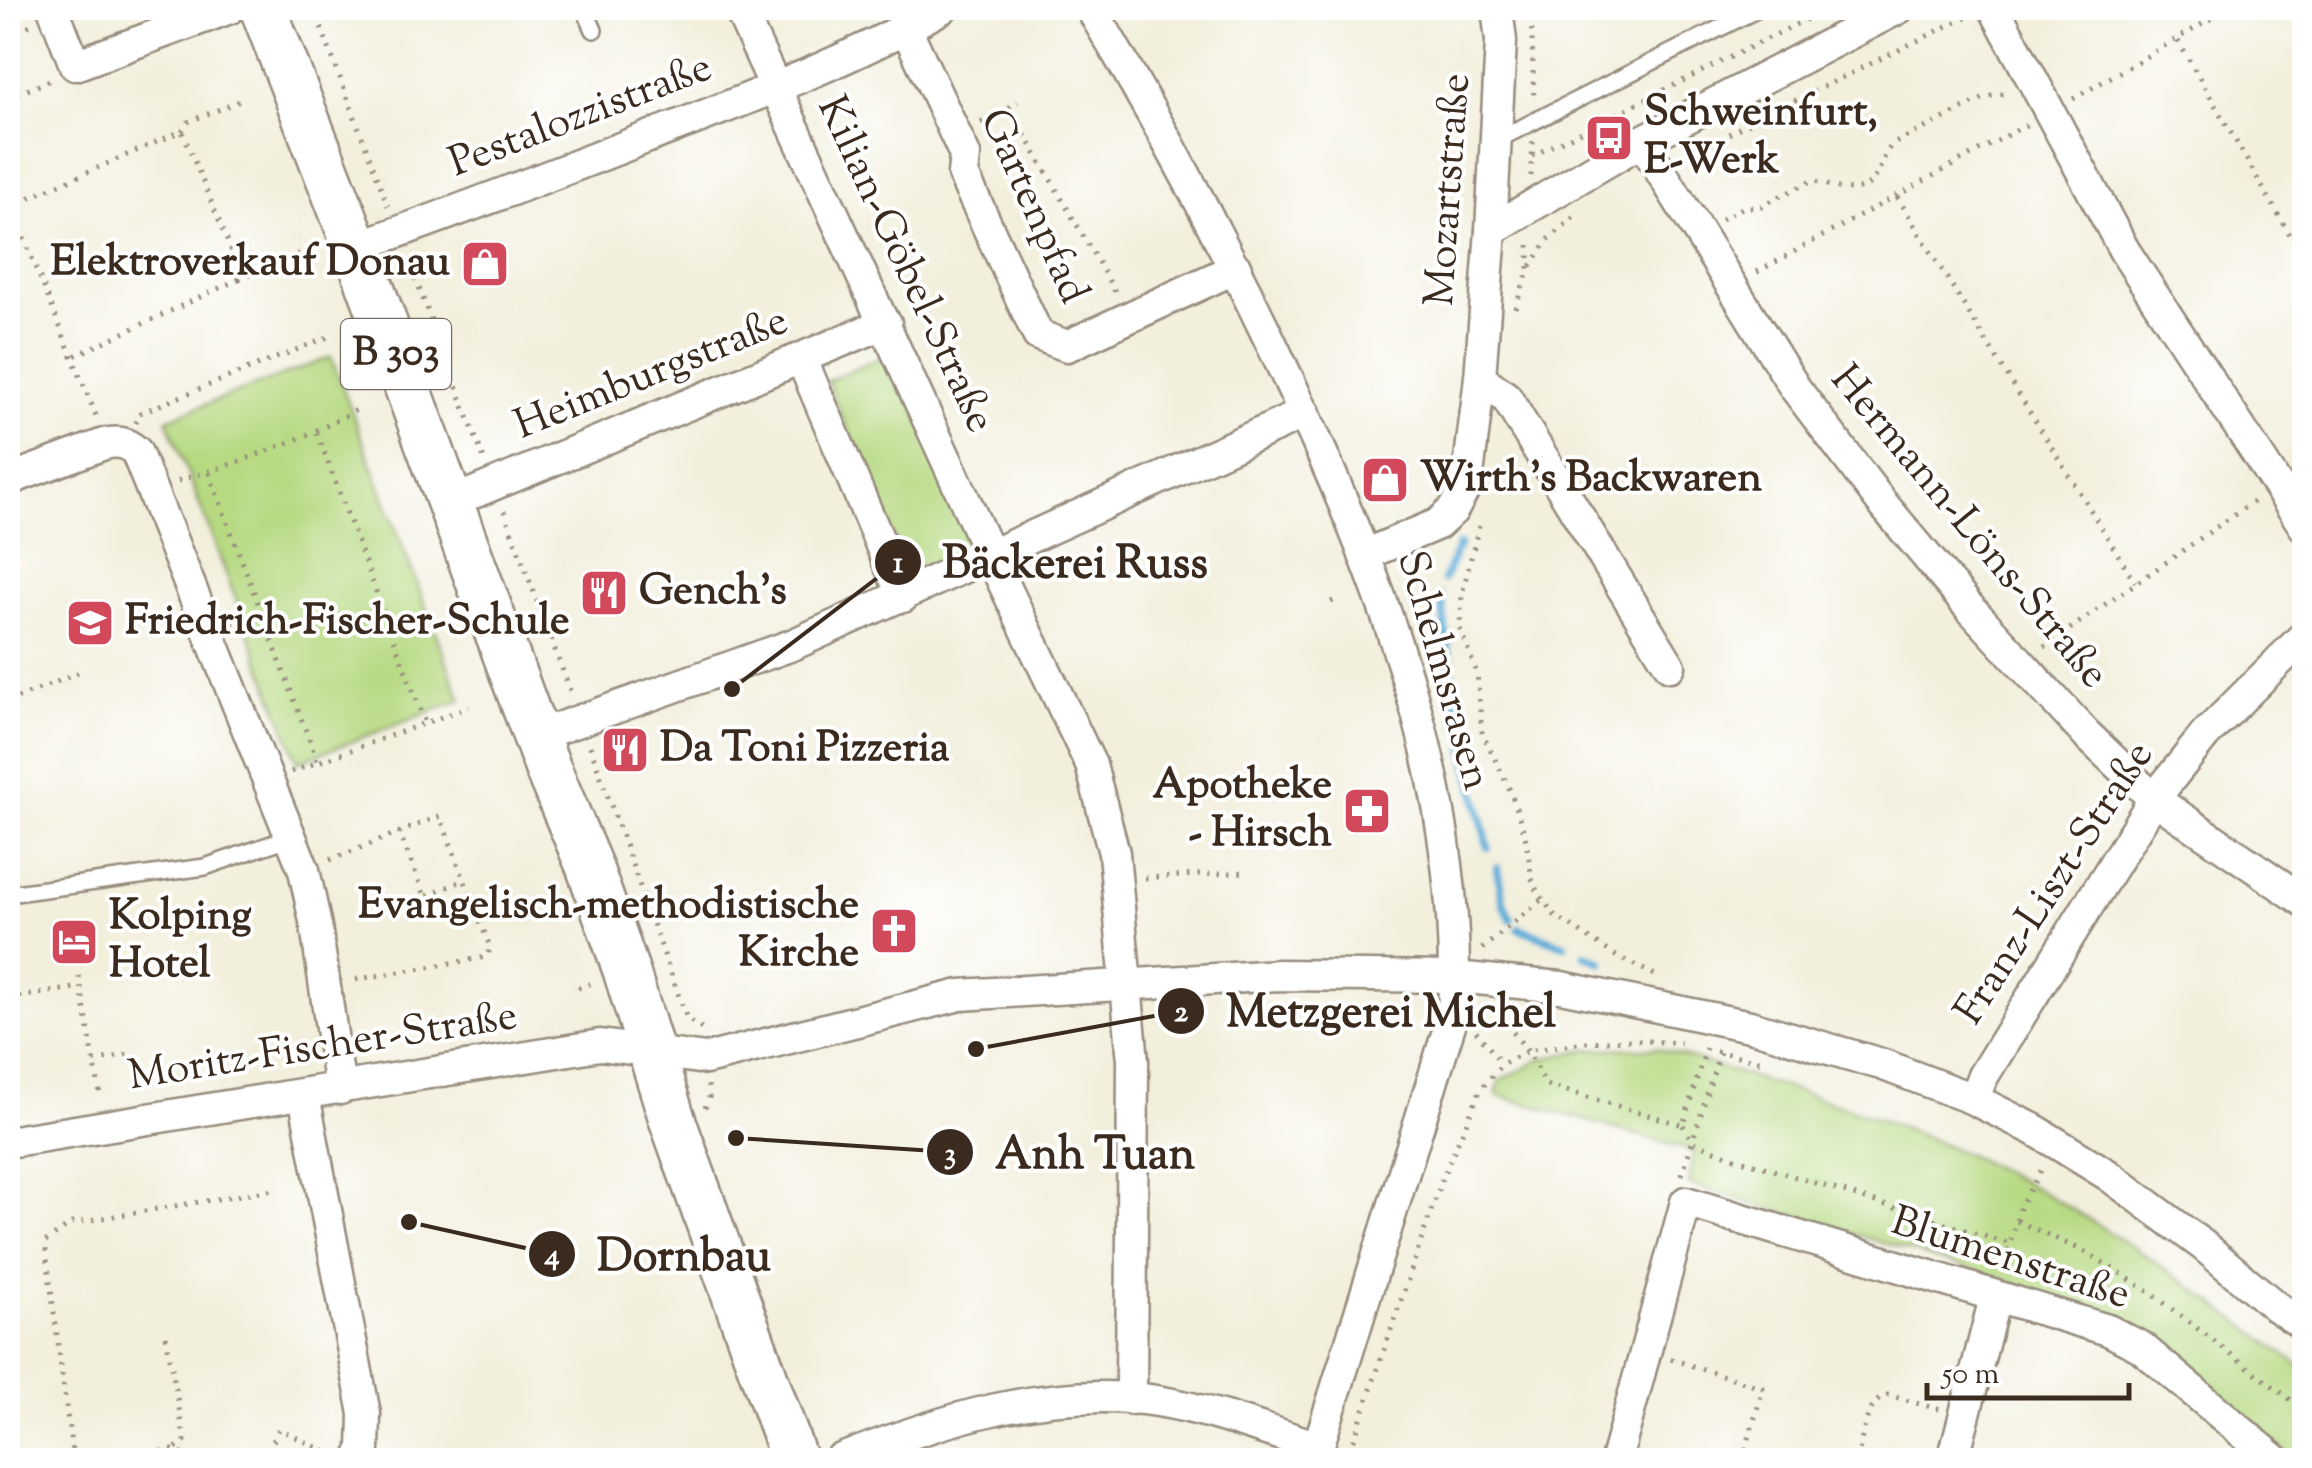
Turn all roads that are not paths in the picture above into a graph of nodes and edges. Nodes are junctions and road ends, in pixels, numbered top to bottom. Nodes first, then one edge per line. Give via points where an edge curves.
1 (54, 8) edge
2 (230, 8) edge
3 (264, 8) edge
4 (584, 8) edge
5 (739, 8) edge
6 (942, 8) edge
7 (1091, 8) edge
8 (1497, 8) edge
9 (1760, 8) edge
10 (1899, 8) edge
11 (1994, 8) edge
12 (906, 28) junction
13 (594, 30) dead end
14 (775, 88) junction
15 (1496, 140) junction
16 (1642, 141) junction
17 (1491, 230) junction
18 (377, 240) junction
19 (1236, 268) junction
20 (886, 323) junction
21 (802, 360) junction
22 (1480, 378) junction
23 (1305, 414) junction
24 (8, 480) edge
25 (449, 503) junction
26 (2304, 526) edge
27 (1364, 556) junction
28 (992, 557) junction
29 (903, 597) junction
30 (2304, 636) edge
31 (1670, 666) dead end
32 (536, 736) junction
33 (2154, 799) junction
34 (291, 837) junction
35 (8, 894) edge
36 (2304, 901) edge
37 (1455, 977) junction
38 (1125, 985) junction
39 (652, 1051) junction
40 (340, 1089) junction
41 (304, 1096) junction
42 (1973, 1098) junction
43 (8, 1142) edge
44 (1995, 1298) junction
45 (2304, 1326) edge
46 (1132, 1399) junction
47 (1316, 1454) edge
48 (356, 1457) edge
49 (794, 1460) edge
50 (839, 1460) edge
51 (1616, 1460) edge
52 (1952, 1460) edge
53 (2275, 1460) edge

1 - 2 street via 75,65
3 - 18 main road, B 303
4 - 13 lane
5 - 14 street, Kilian-Göbel-Straße
6 - 12 street, Pestalozzistraße
7 - 19 street, Schelmsrasen
8 - 15 street, Mozartstraße
9 - 15 lane
10 - 16 street
11 - 26 street via 2124,250
12 - 14 street, Pestalozzistraße
12 - 19 street, Gartenpfad via 964,155 963,174 1038,335 1068,346
14 - 18 street, Pestalozzistraße
14 - 20 street, Kilian-Göbel-Straße
15 - 17 street, Mozartstraße
16 - 17 street
16 - 33 street, Hermann-Löns-Straße via 1795,388 1871,489 2019,664
17 - 22 street, Mozartstraße
18 - 25 main road, B 303
19 - 23 street, Schelmsrasen
20 - 21 street, Heimburgstraße
20 - 28 street, Kilian-Göbel-Straße
21 - 25 street, Heimburgstraße
21 - 29 street
22 - 27 street, Mozartstraße via 1467,484 1453,510 1422,533
22 - 31 street via 1506,396
23 - 27 street, Schelmsrasen
23 - 28 street
24 - 34 street via 116,444 136,451
25 - 32 main road, B 303
27 - 37 street, Schelmsrasen via 1426,740 1447,861
28 - 29 street
28 - 38 street, Kilian-Göbel-Straße via 1091,765 1114,852
29 - 32 street via 792,645
30 - 33 street, Franz-Liszt-Straße via 2205,736
32 - 39 main road, B 303
33 - 36 street, Hermann-Löns-Straße
33 - 42 street, Franz-Liszt-Straße
34 - 35 lane via 205,867
34 - 40 street via 304,870
37 - 38 street via 1278,975
37 - 42 street via 1561,987 1750,1026
37 - 47 street, Schelmsrasen via 1453,1016
38 - 39 street, Moritz-Fischer-Straße via 960,996 706,1059
38 - 46 street, Kilian-Göbel-Straße via 1133,1061
39 - 40 street, Moritz-Fischer-Straße via 600,1045
39 - 49 main road, B 303
40 - 41 street, Moritz-Fischer-Straße
41 - 43 street, Moritz-Fischer-Straße
41 - 48 street via 364,1414
42 - 45 street via 2108,1175
44 - 51 street, Blumenstraße via 1683,1191
44 - 52 street
44 - 53 street, Blumenstraße via 2085,1322 2140,1347
46 - 47 street via 1192,1409
46 - 50 street via 1010,1405 944,1420

